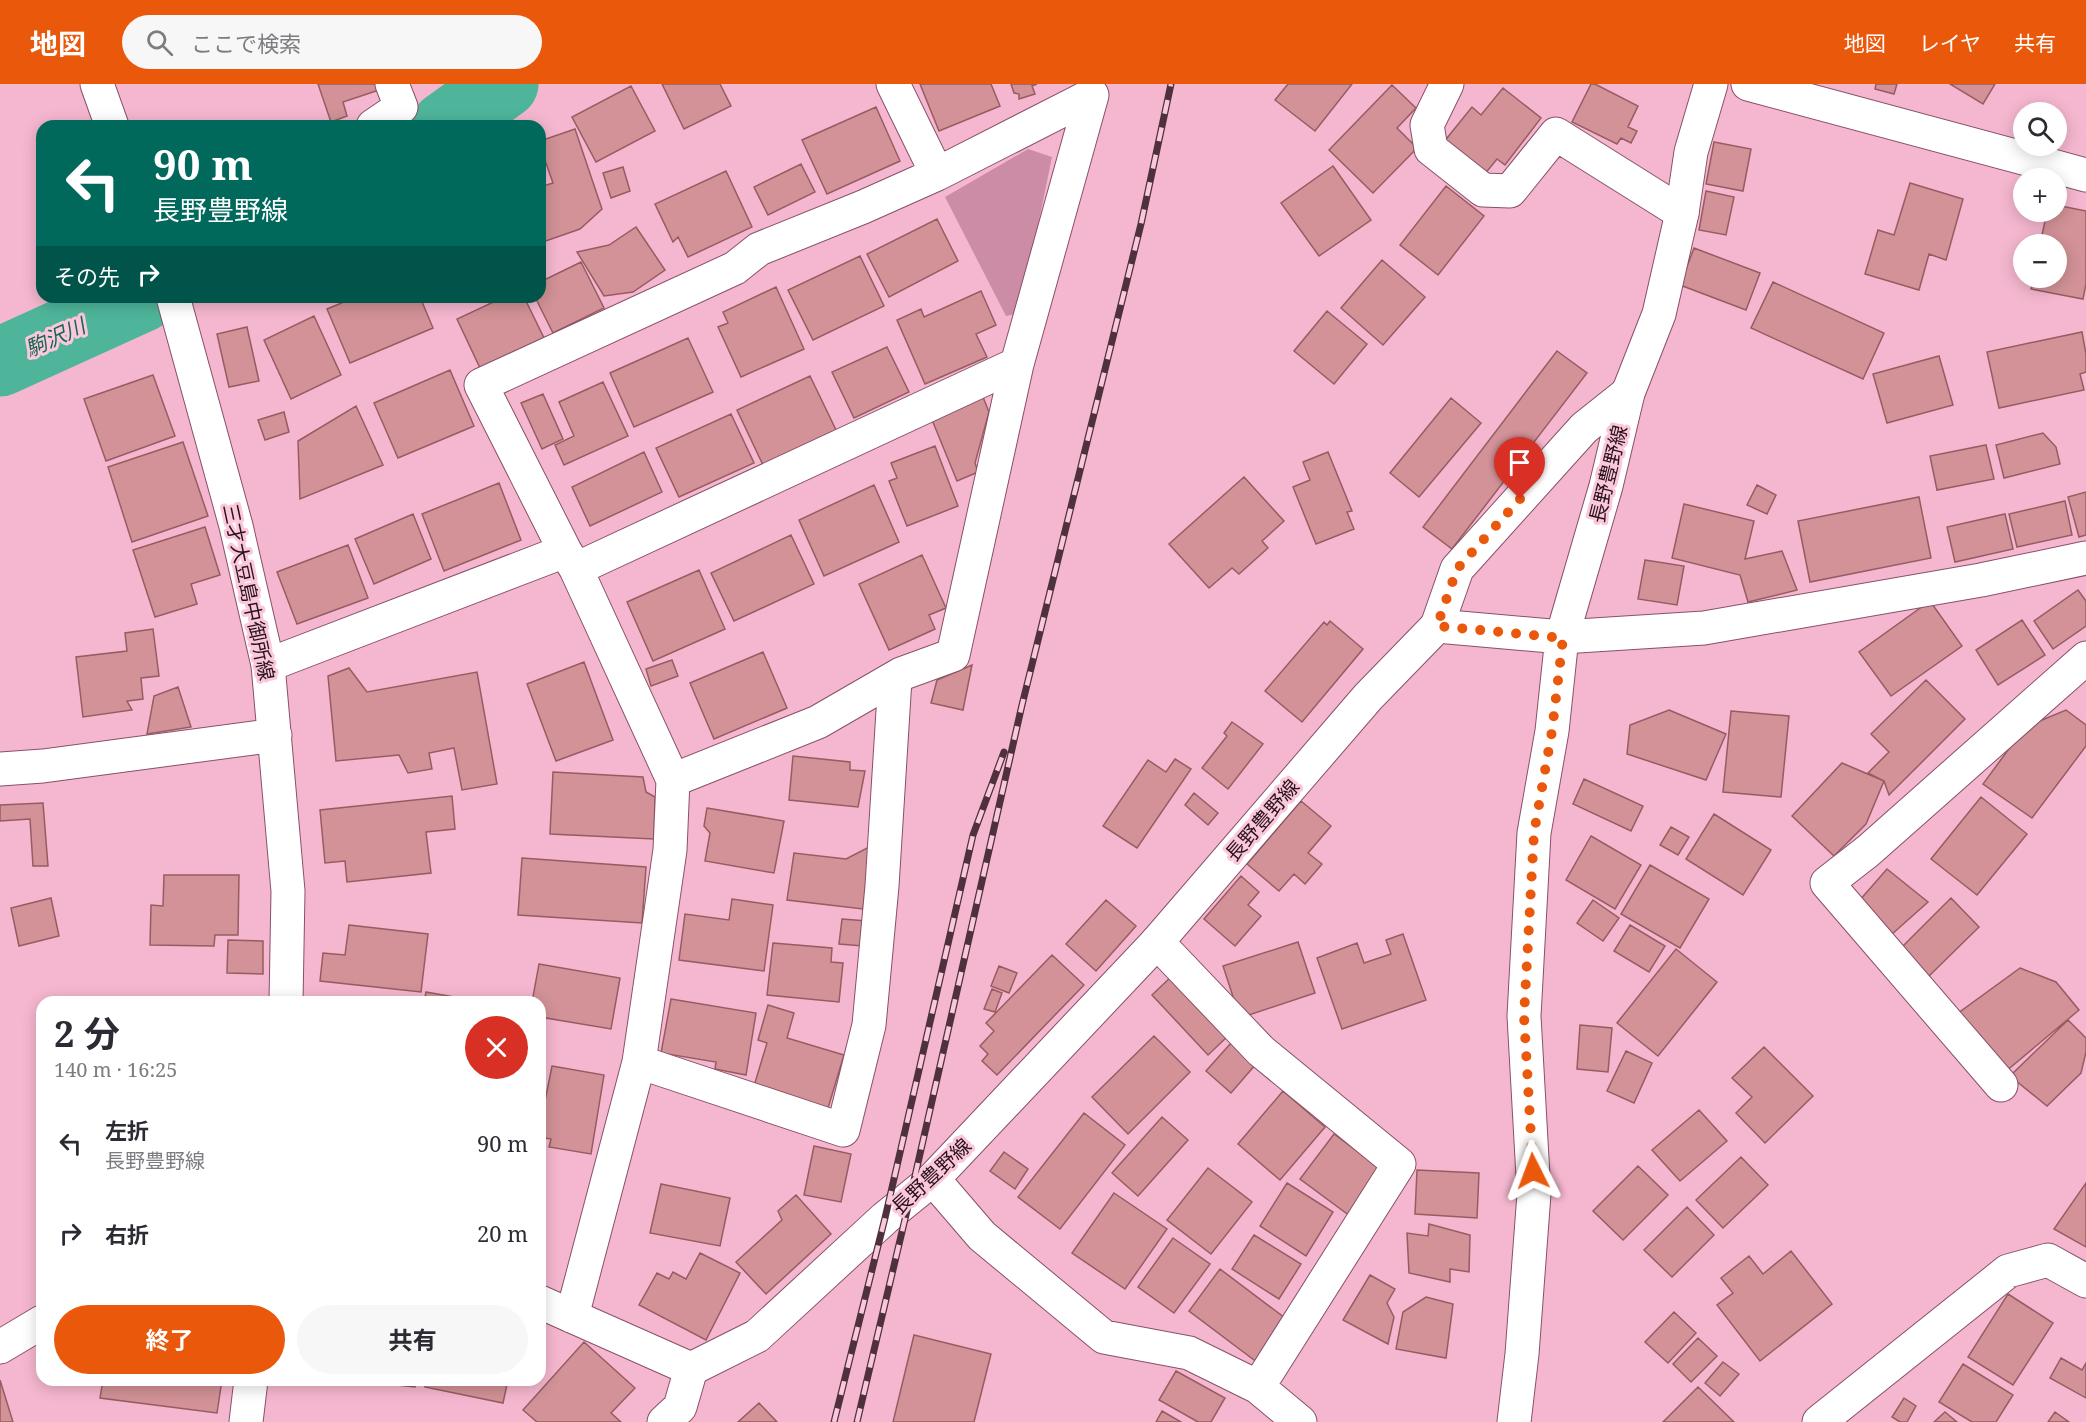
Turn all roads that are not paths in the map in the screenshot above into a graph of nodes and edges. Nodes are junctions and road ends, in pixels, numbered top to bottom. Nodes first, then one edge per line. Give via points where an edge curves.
1 (97, 84) edge
2 (393, 84) edge
3 (893, 84) edge
4 (1447, 84) edge
5 (1711, 84) edge
6 (1748, 84) edge
7 (1093, 90) edge
8 (110, 120) edge
9 (382, 120) edge
10 (937, 174) junction
11 (2086, 175) edge
12 (1682, 213) junction
13 (175, 303) edge
14 (1017, 364) junction
15 (1628, 393) junction
16 (2086, 558) edge
17 (571, 560) junction
18 (1437, 626) junction
19 (1563, 638) junction
20 (2086, 658) edge
21 (268, 665) junction
22 (895, 679) junction
23 (275, 735) junction
24 (0, 769) edge
25 (673, 780) junction
26 (1157, 942) junction
27 (286, 996) edge
28 (639, 1062) junction
29 (2001, 1085) dead end
30 (933, 1179) junction
31 (2086, 1281) edge
32 (546, 1305) edge
33 (572, 1316) junction
34 (36, 1326) edge
35 (0, 1347) edge
36 (691, 1369) junction
37 (250, 1386) edge
38 (1258, 1387) junction
39 (246, 1422) edge
40 (664, 1422) edge
41 (1300, 1422) edge
42 (1514, 1422) edge
43 (1819, 1422) edge

1 - 8 street
2 - 9 street via 401,107
3 - 10 street
4 - 12 street via 1427,125 1431,149 1483,190 1510,191 1556,134
5 - 12 street, 長野豊野線 via 1691,152
6 - 11 street
7 - 10 street
7 - 14 street
10 - 17 street via 759,249 735,268 481,385
12 - 15 street, 長野豊野線 via 1659,314
13 - 21 street, 三才大豆島中御所線 via 236,526
14 - 17 street
14 - 22 street via 953,655
15 - 18 street via 1584,428 1457,569
15 - 19 street, 長野豊野線
16 - 19 street via 1704,628
17 - 21 street
17 - 25 street
18 - 19 street
18 - 26 street, 長野豊野線 via 1368,697
19 - 42 street, 長野豊野線 via 1534,833 1524,1016 1534,1194
20 - 29 street via 1827,884
21 - 23 street, 三才大豆島中御所線
22 - 25 street via 818,722
22 - 28 street via 869,1024 843,1130
23 - 24 street
23 - 27 street, 三才大豆島中御所線 via 288,891
25 - 28 street via 670,850
26 - 30 street, 長野豊野線
26 - 38 street via 1261,1051 1399,1164
28 - 33 street
30 - 36 street, 長野豊野線 via 757,1336
30 - 38 street via 982,1236 1104,1337 1189,1353
31 - 43 street via 2048,1260 2008,1271
32 - 33 street
33 - 36 street
34 - 35 street
36 - 40 street via 680,1407
37 - 39 street
38 - 41 street

